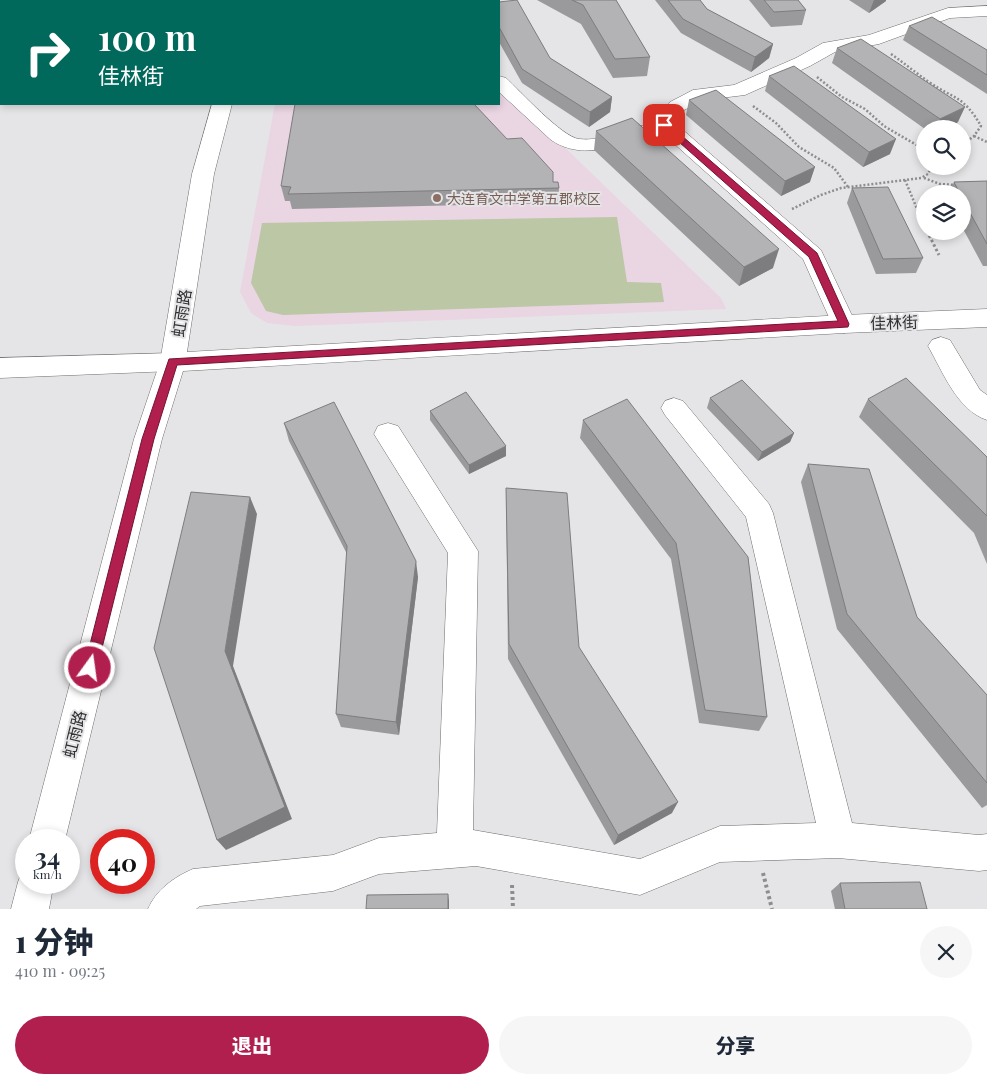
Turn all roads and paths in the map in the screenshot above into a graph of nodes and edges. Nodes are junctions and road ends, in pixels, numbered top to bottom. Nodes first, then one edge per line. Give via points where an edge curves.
1 (987, 12) edge
2 (872, 40) junction
3 (797, 65) junction
4 (500, 83) edge
5 (738, 91) junction
6 (222, 105) edge
7 (664, 125) junction
8 (974, 136) junction
9 (971, 138) edge
10 (987, 142) edge
11 (916, 145) edge
12 (927, 175) edge
13 (924, 178) junction
14 (905, 180) junction
15 (964, 184) edge
16 (848, 187) junction
17 (916, 206) edge
18 (772, 219) junction
19 (931, 240) edge
20 (939, 255) dead end
21 (987, 318) edge
22 (844, 324) junction
23 (942, 346) dead end
24 (173, 362) junction
25 (0, 368) edge
26 (674, 408) dead end
27 (987, 410) edge
28 (388, 434) dead end
29 (50, 829) edge
30 (838, 840) junction
31 (756, 843) junction
32 (454, 850) junction
33 (987, 852) edge
34 (33, 894) edge
35 (30, 909) edge
36 (167, 909) edge
37 (772, 909) edge

1 - 2 street via 948,13
2 - 3 street via 830,47
2 - 8 path via 929,82 958,97 972,110 980,126
3 - 5 street
3 - 11 path
4 - 7 street via 560,139 574,145 593,144
5 - 7 street via 700,94 677,106
5 - 16 path via 799,146 834,168
6 - 24 street, 虹雨路 via 203,174
7 - 18 street
8 - 9 path
8 - 10 path
12 - 13 path
13 - 14 path
13 - 15 path via 951,186
14 - 16 path
14 - 17 path
16 - 18 path
18 - 22 street via 813,255
19 - 20 path
21 - 22 street, 佳林街
22 - 24 street, 佳林街
23 - 27 street via 971,397
24 - 25 street, 佳林街
24 - 29 street, 虹雨路 via 148,439
26 - 30 street via 759,513
28 - 32 street via 463,551
30 - 31 street
30 - 33 street
31 - 32 street via 720,844 640,877 476,848
31 - 37 path
32 - 36 street via 378,856 333,873 193,888
34 - 35 street

